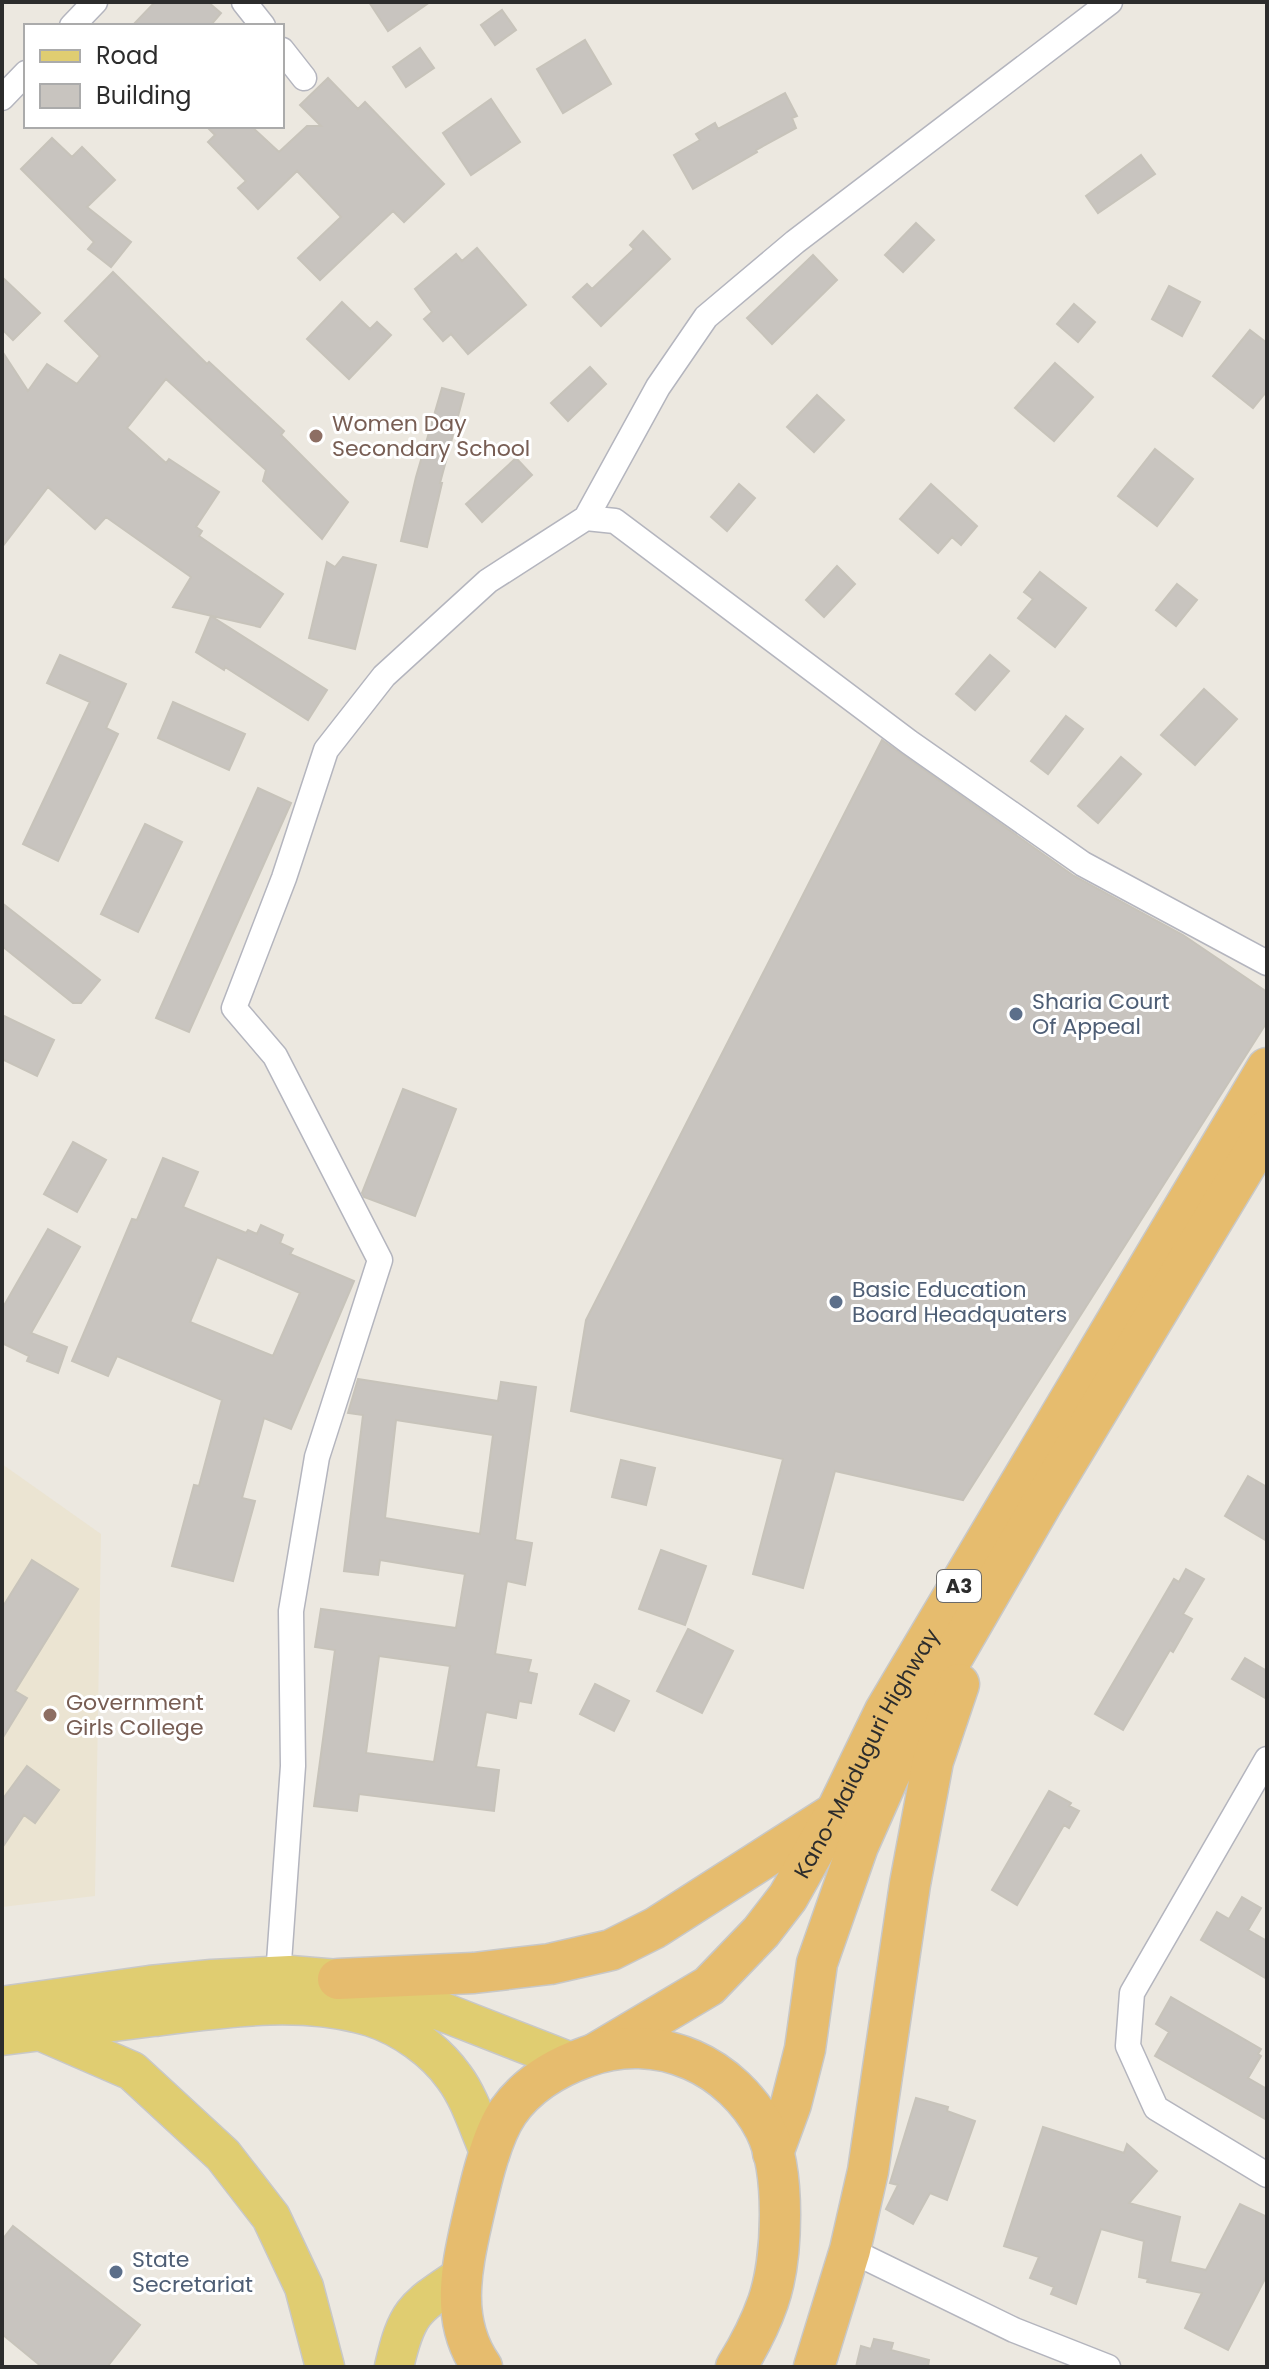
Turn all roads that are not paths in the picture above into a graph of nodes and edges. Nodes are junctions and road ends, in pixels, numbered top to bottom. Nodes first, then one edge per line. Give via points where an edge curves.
1 (95, 2) edge
2 (244, 2) edge
3 (1110, 2) edge
4 (74, 24) edge
5 (261, 24) edge
6 (284, 53) edge
7 (24, 75) edge
8 (304, 78) dead end
9 (2, 98) edge
10 (586, 518) junction
11 (1267, 963) edge
12 (1267, 1068) edge
13 (1267, 1130) edge
14 (987, 1597) junction
15 (1267, 1759) edge
16 (836, 1812) junction
17 (278, 1976) junction
18 (338, 1979) junction
19 (2, 2006) edge
20 (40, 2031) junction
21 (2, 2036) edge
22 (585, 2057) junction
23 (773, 2153) junction
24 (490, 2154) junction
25 (1267, 2175) edge
26 (850, 2250) junction
27 (460, 2277) junction
28 (325, 2367) edge
29 (394, 2367) edge
30 (482, 2367) edge
31 (736, 2367) edge
32 (814, 2367) edge
33 (1108, 2367) edge

1 - 4 street
2 - 5 street
3 - 10 street via 795,242 706,317 658,387
6 - 8 street
7 - 9 street
10 - 11 street via 615,521 909,742 1083,864
10 - 17 street via 488,581 384,676 326,750 234,1008 275,1056 380,1260 317,1457 291,1611 293,1766
12 - 16 highway, Kano-Maiduguri Highway / A3 via 885,1711
13 - 14 highway, Kano-Maiduguri Highway / A3
14 - 23 highway, Kano-Maiduguri Highway / A3 via 925,1705 858,1846 817,1963 805,2049
14 - 26 highway, A3 via 933,1761 868,2171
15 - 25 street via 1132,1993 1128,2046 1156,2108
16 - 18 highway via 655,1928 611,1950 489,1971
16 - 22 highway, Kano-Maiduguri Highway / A3 via 788,1897 709,1986
17 - 18 main road
17 - 19 main road via 150,1985
18 - 22 main road
20 - 21 main road
20 - 24 main road via 277,2005 370,2017 400,2029 455,2077
20 - 28 main road via 132,2071 223,2155 271,2217 304,2287
22 - 23 highway, A3 via 625,2047 653,2048 704,2065 746,2101 766,2130
22 - 24 highway, A3 via 553,2070 521,2097 507,2113
23 - 31 highway, A3 via 781,2211 779,2255 769,2299
24 - 27 highway, A3
26 - 32 highway, A3
26 - 33 street via 1014,2330
27 - 29 main road via 422,2303 406,2322
27 - 30 highway, A3 via 467,2336

